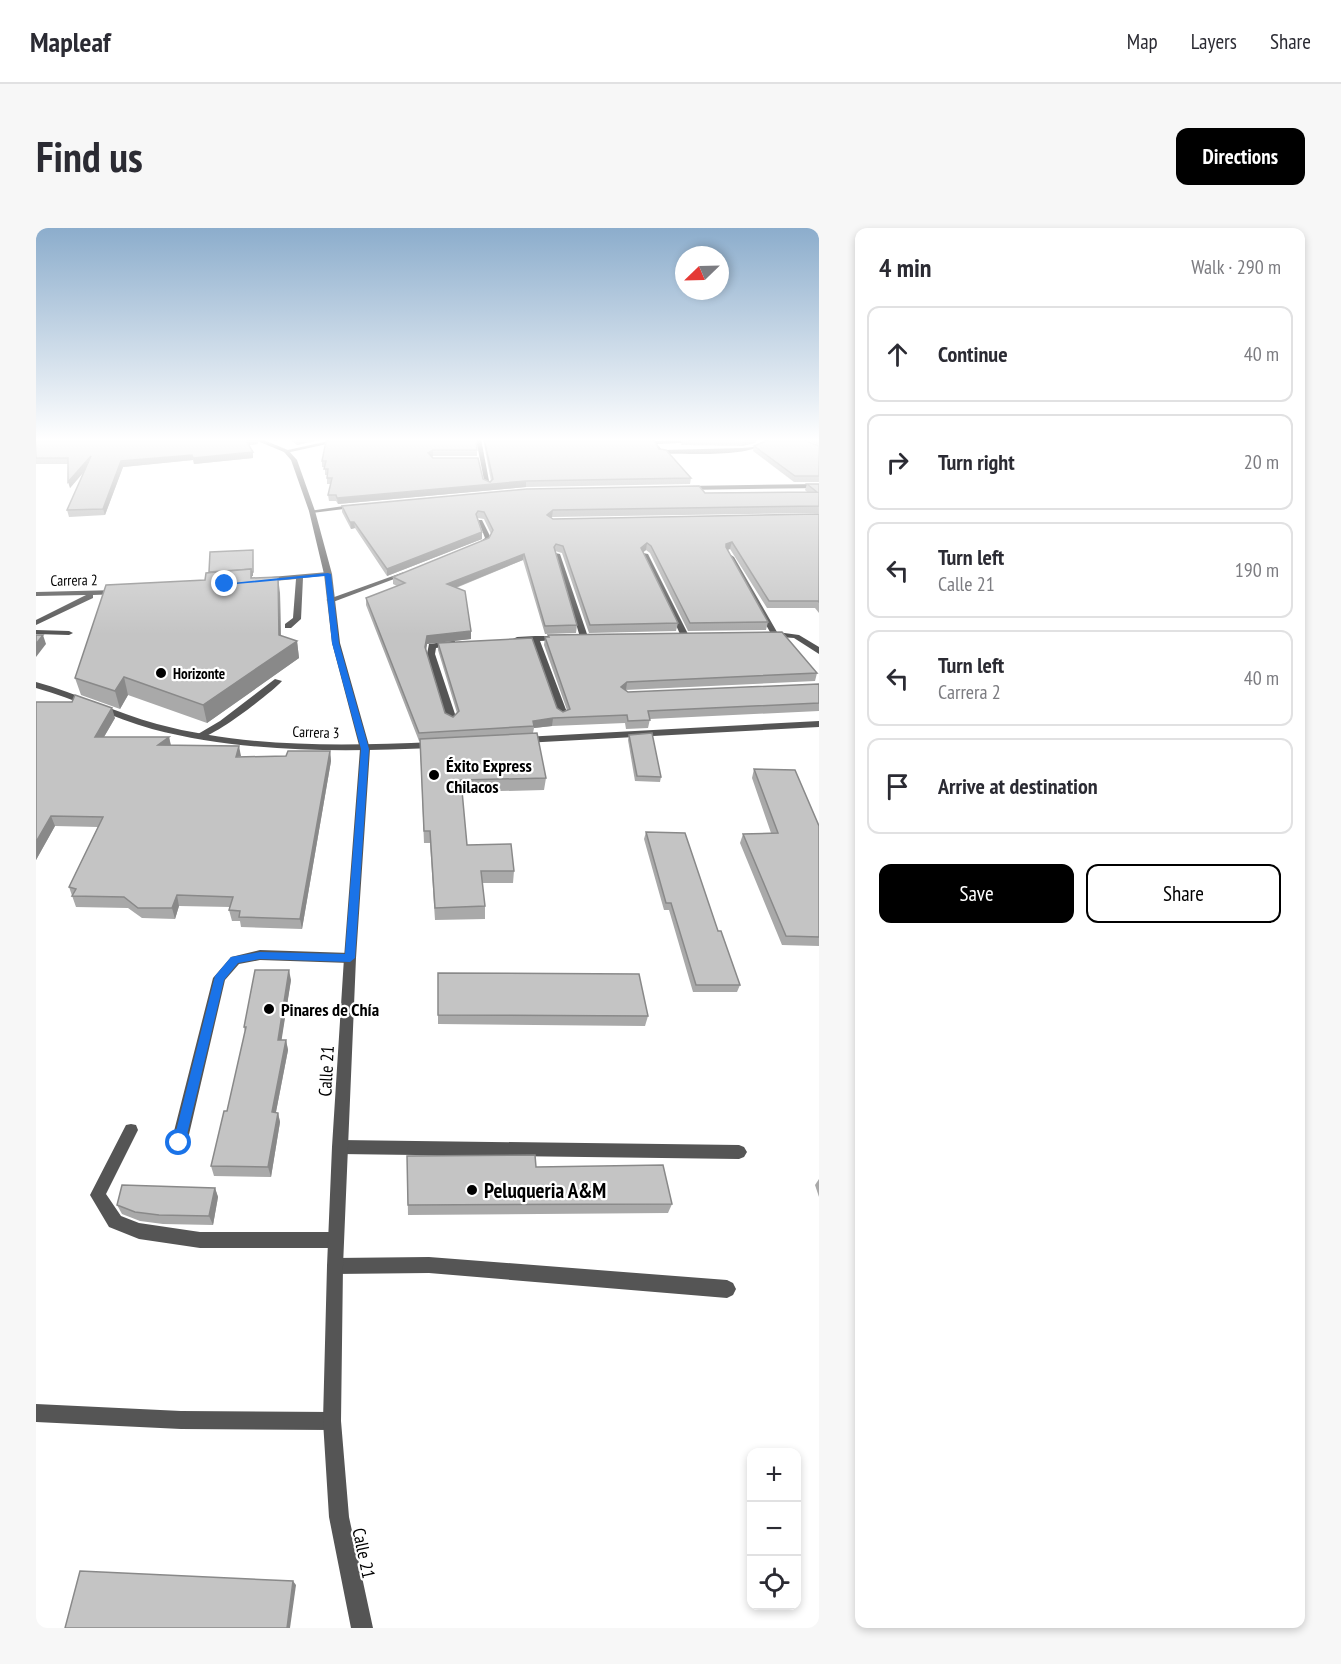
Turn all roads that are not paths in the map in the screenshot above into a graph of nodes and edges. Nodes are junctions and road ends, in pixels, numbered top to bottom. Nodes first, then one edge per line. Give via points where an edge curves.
1 (310, 504) edge
2 (360, 506) edge
3 (312, 511) junction
4 (480, 521) edge
5 (468, 550) edge
6 (729, 553) edge
7 (557, 554) edge
8 (645, 554) edge
9 (416, 570) edge
10 (328, 574) junction
11 (300, 577) junction
12 (257, 581) edge
13 (126, 591) edge
14 (36, 594) edge
15 (93, 594) junction
16 (330, 600) junction
17 (36, 623) edge
18 (288, 626) dead end
19 (36, 632) edge
20 (69, 633) dead end
21 (684, 634) junction
22 (696, 634) edge
23 (764, 634) edge
24 (776, 634) junction
25 (673, 635) edge
26 (584, 637) junction
27 (595, 637) edge
28 (535, 638) junction
29 (512, 640) edge
30 (467, 642) edge
31 (819, 652) edge
32 (278, 681) edge
33 (36, 685) edge
34 (563, 715) edge
35 (452, 720) edge
36 (817, 727) edge
37 (201, 736) junction
38 (519, 741) edge
39 (448, 745) edge
40 (365, 749) junction
41 (350, 958) junction
42 (131, 1130) dead end
43 (179, 1143) dead end
44 (340, 1147) junction
45 (739, 1152) dead end
46 (336, 1240) junction
47 (335, 1266) junction
48 (727, 1289) dead end
49 (36, 1413) edge
50 (333, 1421) junction
51 (362, 1628) edge

1 - 3 street, Calle 21
2 - 3 street
3 - 10 street, Calle 21
4 - 5 street via 488,538
6 - 24 street
7 - 26 street
8 - 21 street
9 - 16 street
10 - 11 street
10 - 16 street, Calle 21
11 - 12 street
11 - 18 street via 297,618
13 - 15 street, Carrera 2
14 - 15 street, Carrera 2
15 - 17 street
16 - 40 street, Calle 21 via 336,643
19 - 20 street
21 - 22 street
21 - 25 street
23 - 24 street
24 - 31 street via 798,636
26 - 27 street
26 - 28 street
28 - 29 street
28 - 34 street
30 - 35 street via 432,646 431,654
32 - 37 street
33 - 37 street, Carrera 3 via 156,727
36 - 38 street
37 - 40 street, Carrera 3 via 243,744
39 - 40 street, Carrera 3
40 - 41 street, Calle 21
41 - 43 street via 260,955 235,960 219,978
41 - 44 street, Calle 21
42 - 46 street via 98,1195 115,1222 139,1231 200,1240
44 - 45 street
44 - 46 street, Calle 21
46 - 47 street, Calle 21
47 - 48 street via 429,1265
47 - 50 street, Calle 21
49 - 50 street via 181,1420
50 - 51 street, Calle 21 via 339,1517

